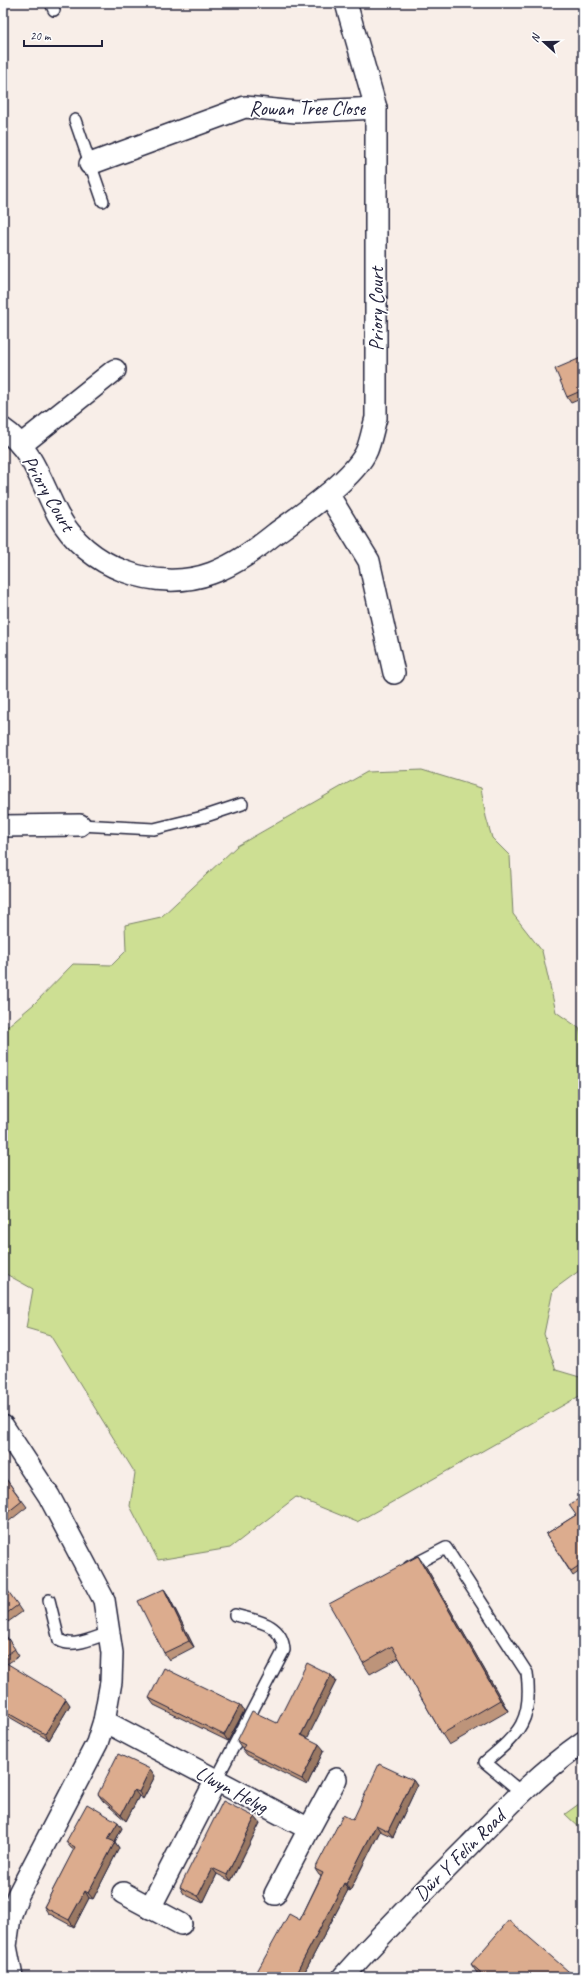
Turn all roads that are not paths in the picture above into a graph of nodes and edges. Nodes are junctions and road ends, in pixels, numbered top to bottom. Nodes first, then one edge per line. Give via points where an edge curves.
1 (346, 3) edge
2 (376, 108) junction
3 (75, 120) dead end
4 (90, 164) junction
5 (103, 202) dead end
6 (115, 370) dead end
7 (3, 430) edge
8 (21, 445) junction
9 (328, 494) junction
10 (394, 673) dead end
11 (242, 804) dead end
12 (80, 825) joint
13 (3, 826) edge
14 (3, 1426) edge
15 (399, 1572) edge
16 (49, 1600) dead end
17 (235, 1615) dead end
18 (109, 1633) junction
19 (104, 1722) junction
20 (583, 1742) edge
21 (336, 1779) dead end
22 (216, 1780) junction
23 (521, 1792) junction
24 (309, 1829) junction
25 (123, 1893) dead end
26 (275, 1894) dead end
27 (150, 1908) junction
28 (180, 1924) dead end
29 (12, 1977) edge
30 (343, 1977) edge

1 - 2 street, Rowan Tree Close
2 - 4 street, Rowan Tree Close via 296,112 245,107
2 - 9 street, Priory Court via 376,418 364,455
3 - 4 lane
4 - 5 lane
6 - 8 street
7 - 8 street, Priory Court
8 - 9 street, Priory Court via 33,463 58,516 71,534 87,550 105,562 125,572 147,578 190,579 230,566
9 - 10 street via 369,561
11 - 12 lane via 197,819 154,829
12 - 13 street
14 - 18 street via 49,1496 104,1600
15 - 23 lane via 446,1548 526,1673 528,1711 507,1744 485,1762
16 - 18 lane via 59,1640 63,1643 77,1643
17 - 22 lane via 264,1623 276,1630 283,1639 284,1650
18 - 19 street via 112,1653 111,1682
19 - 22 street, Llwyn Helyg
19 - 29 street via 87,1764 18,1894 10,1917 6,1946
20 - 23 street, Dŵr Y Felin Road via 557,1760
21 - 24 street
22 - 24 street, Llwyn Helyg
22 - 27 street
23 - 30 street, Dŵr Y Felin Road via 386,1929
24 - 26 street
25 - 27 street
27 - 28 street

